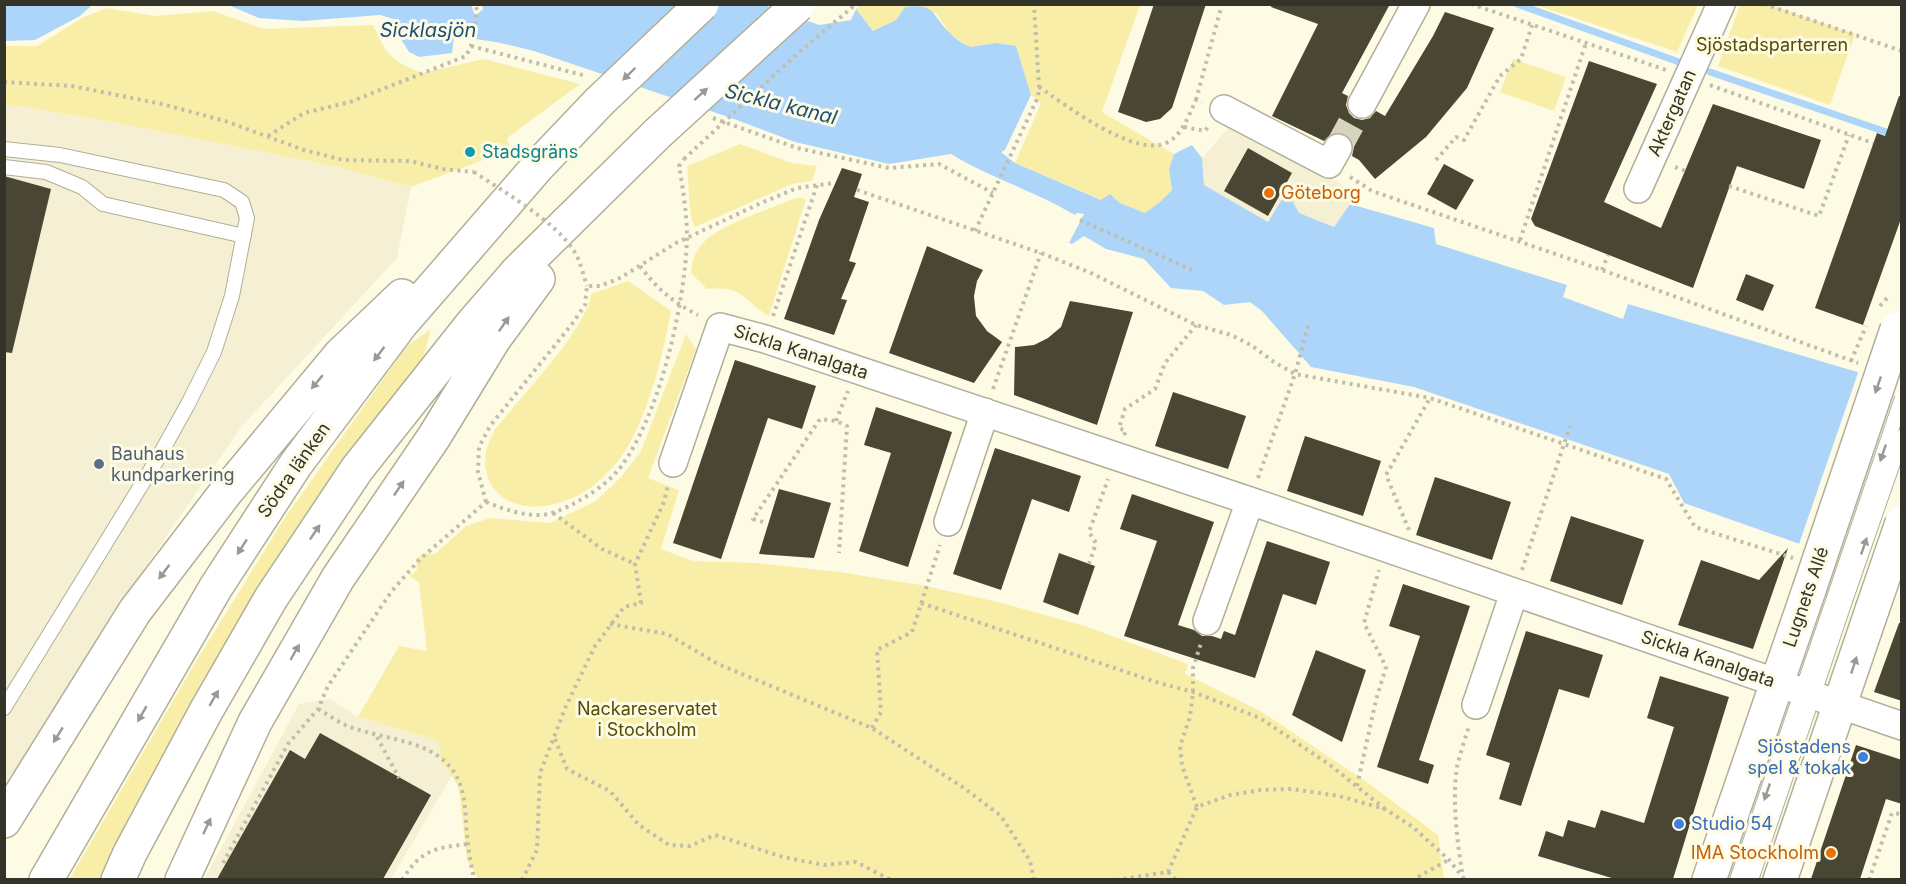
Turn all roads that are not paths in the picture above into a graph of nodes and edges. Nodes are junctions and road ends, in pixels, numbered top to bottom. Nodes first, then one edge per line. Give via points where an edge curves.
1 (702, 4) edge
2 (1416, 4) edge
3 (1721, 4) edge
4 (799, 5) edge
5 (1362, 104) tunnel mouth
6 (1224, 109) road end
7 (658, 134) junction
8 (4, 149) edge
9 (1334, 156) road end
10 (539, 165) junction
11 (4, 167) edge
12 (1638, 189) dead end
13 (244, 236) junction
14 (1889, 321) edge
15 (1902, 398) edge
16 (985, 412) junction
17 (1902, 437) edge
18 (673, 464) road end
19 (1250, 501) junction
20 (948, 522) road end
21 (1902, 523) edge
22 (1519, 580) junction
23 (1840, 600) junction
24 (1207, 621) dead end
25 (1808, 693) junction
26 (4, 708) edge
27 (1472, 716) road end
28 (1902, 726) edge
29 (4, 821) edge
30 (46, 879) edge
31 (118, 879) edge
32 (182, 879) edge
33 (1709, 879) edge
34 (1737, 879) edge
35 (1750, 879) edge
36 (1780, 879) edge

1 -> 10 main road, Södra länken, bridge via 594,90
2 - 5 street
3 - 12 street, Aktergatan
7 -> 4 main road, bridge
6 - 9 street
31 -> 7 main road via 265,608 357,469 517,272
32 -> 7 main road via 255,722 338,578 522,299
8 - 13 lane via 60,155 224,190 242,202 247,218
10 -> 29 main road via 340,355 226,492 135,611
10 -> 30 main road, Södra länken via 400,324 296,464 216,587
11 - 13 lane via 46,172 82,187 103,204
13 - 26 lane via 232,296 214,352 188,404
14 -> 23 main road, Lugnets Allé, bridge
15 -> 23 lane, bridge
16 - 18 street, Sickla Kanalgata via 720,327
16 - 19 street, Sickla Kanalgata via 1120,446
16 - 20 street
23 -> 17 lane, bridge
19 - 22 street, Sickla Kanalgata
19 - 24 street
21 - 23 main road, Lugnets Allé, bridge
22 - 25 street, Sickla Kanalgata
22 - 27 street
23 - 25 main road, Lugnets Allé
25 -> 23 main road, Lugnets Allé
25 - 28 street, Sickla Kanalgata
25 - 33 main road, Lugnets Allé
25 -> 34 lane
25 - 35 lane
25 - 36 main road, Lugnets Allé

